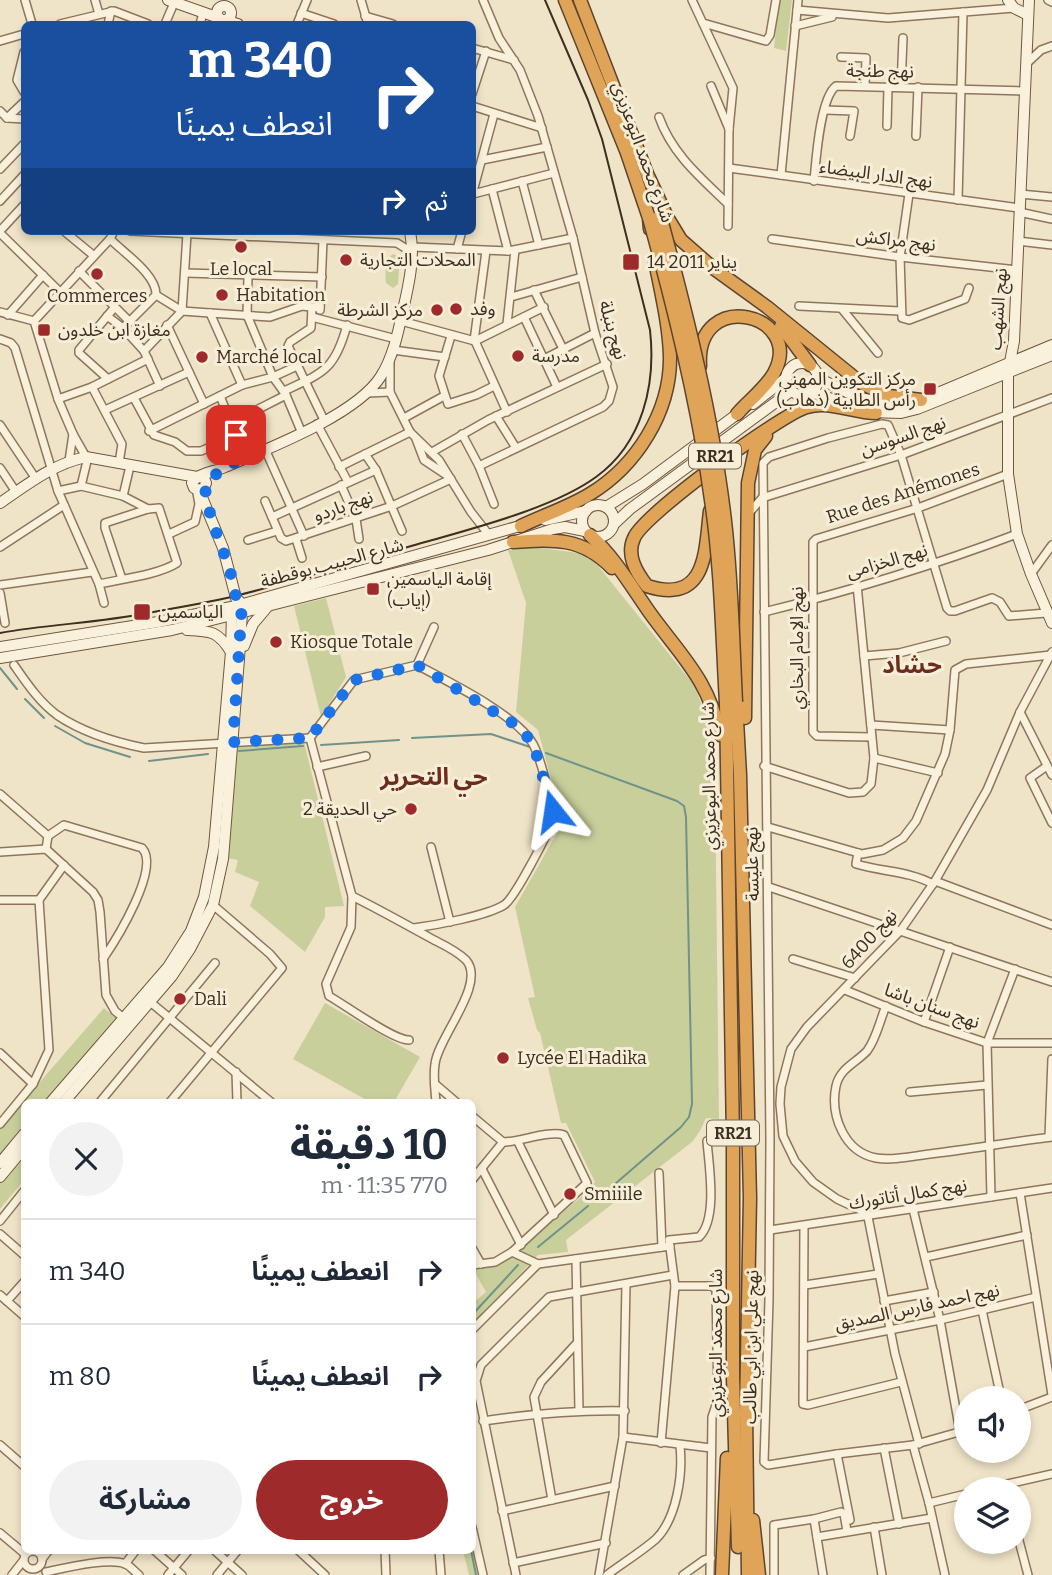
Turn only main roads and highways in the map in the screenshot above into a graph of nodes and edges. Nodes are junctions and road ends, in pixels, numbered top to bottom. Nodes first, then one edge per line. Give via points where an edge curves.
1 (565, 0) edge
2 (580, 0) edge
3 (1029, 0) edge
4 (171, 1) edge
5 (1011, 4) edge
6 (225, 9) edge
7 (1028, 15) junction
8 (649, 178) junction
9 (654, 216) junction
10 (411, 235) edge
11 (767, 307) junction
12 (1052, 345) edge
13 (1052, 355) edge
14 (810, 365) junction
15 (1009, 369) junction
16 (818, 377) junction
17 (786, 378) junction
18 (702, 387) junction
19 (791, 391) junction
20 (811, 392) junction
21 (921, 400) junction
22 (876, 413) junction
23 (737, 414) junction
24 (772, 427) junction
25 (199, 484) junction
26 (711, 500) junction
27 (0, 503) edge
28 (606, 507) junction
29 (586, 511) junction
30 (614, 524) junction
31 (521, 526) junction
32 (588, 533) junction
33 (513, 542) junction
34 (639, 597) junction
35 (269, 605) junction
36 (237, 608) junction
37 (1049, 618) edge
38 (172, 630) junction
39 (2, 644) edge
40 (235, 656) junction
41 (0, 658) edge
42 (731, 702) junction
43 (228, 742) junction
44 (726, 773) junction
45 (740, 775) junction
46 (147, 999) junction
47 (128, 1021) junction
48 (54, 1099) edge
49 (66, 1099) edge
50 (21, 1138) edge
51 (21, 1152) edge
52 (0, 1163) edge
53 (0, 1177) edge
54 (733, 1377) junction
55 (746, 1413) junction
56 (743, 1569) edge
57 (722, 1575) edge
58 (759, 1575) edge

1 - 9 highway, شارع محمد البوعزيزي / RR21
2 - 8 highway, شارع محمد البوعزيزي / RR21
3 - 7 main road, نهج الشهب
4 - 6 main road via 206,13
5 - 7 main road
7 - 15 main road, نهج الشهب
8 - 9 highway, شارع محمد البوعزيزي / RR21
8 - 11 highway via 681,240
9 - 18 highway, شارع محمد البوعزيزي / RR21, bridge via 683,299
9 - 26 highway, شارع محمد البوعزيزي / RR21, bridge
9 - 31 highway via 669,334 664,399 650,431 617,475 588,496
10 - 25 main road via 401,321 391,355 368,393
11 - 14 highway
11 - 21 highway via 873,390
12 - 15 main road
13 - 15 main road
14 - 16 main road
14 - 17 main road via 794,365
15 - 21 main road
15 - 22 main road via 917,409
15 - 37 main road, نهج الشهب via 1008,474 1017,534
16 - 20 main road
16 - 21 main road via 876,402
17 - 19 main road
17 - 23 main road
18 - 23 highway via 700,355 710,328 743,316 768,327 779,347 775,372
18 - 42 highway, شارع محمد البوعزيزي / RR21, bridge via 725,518
19 - 20 main road
19 - 30 main road
20 - 22 main road
22 - 24 highway via 821,404 805,407
23 - 28 main road
24 - 26 highway via 639,528 631,552 647,586 683,588 699,573
24 - 45 highway via 755,450 748,483
25 - 27 main road via 166,472 87,457 51,469
25 - 36 main road via 223,548
26 - 42 highway, شارع محمد البوعزيزي / RR21, bridge
28 - 29 main road via 595,505
28 - 30 main road
29 - 31 main road, شارع الحبيب بوقطفة
29 - 32 main road via 582,519
30 - 32 main road via 605,536
31 - 36 main road, شارع الحبيب بوقطفة
32 - 33 main road, شارع الحبيب بوقطفة via 565,527
32 - 34 highway
33 - 34 highway via 559,540 589,548
33 - 35 main road, شارع الحبيب بوقطفة
34 - 44 highway via 705,686 716,715
35 - 36 main road, شارع الحبيب بوقطفة
35 - 40 main road
36 - 38 main road, شارع الحبيب بوقطفة
36 - 39 main road, شارع الحبيب بوقطفة
36 - 40 main road
38 - 40 main road via 214,633
38 - 41 main road, شارع الحبيب بوقطفة
40 - 43 main road
42 - 44 highway, شارع محمد البوعزيزي / RR21
42 - 45 highway, شارع محمد البوعزيزي / RR21
43 - 46 main road via 204,897 191,931
43 - 46 main road via 223,859 213,905 190,949
44 - 54 highway, شارع محمد البوعزيزي / RR21
45 - 55 highway, شارع محمد البوعزيزي / RR21 via 750,1198
46 - 47 main road
47 - 48 main road
47 - 49 main road
50 - 52 main road
51 - 53 main road
54 - 56 highway, شارع محمد البوعزيزي / RR21
54 - 57 highway
55 - 56 highway, شارع محمد البوعزيزي / RR21
55 - 58 highway

